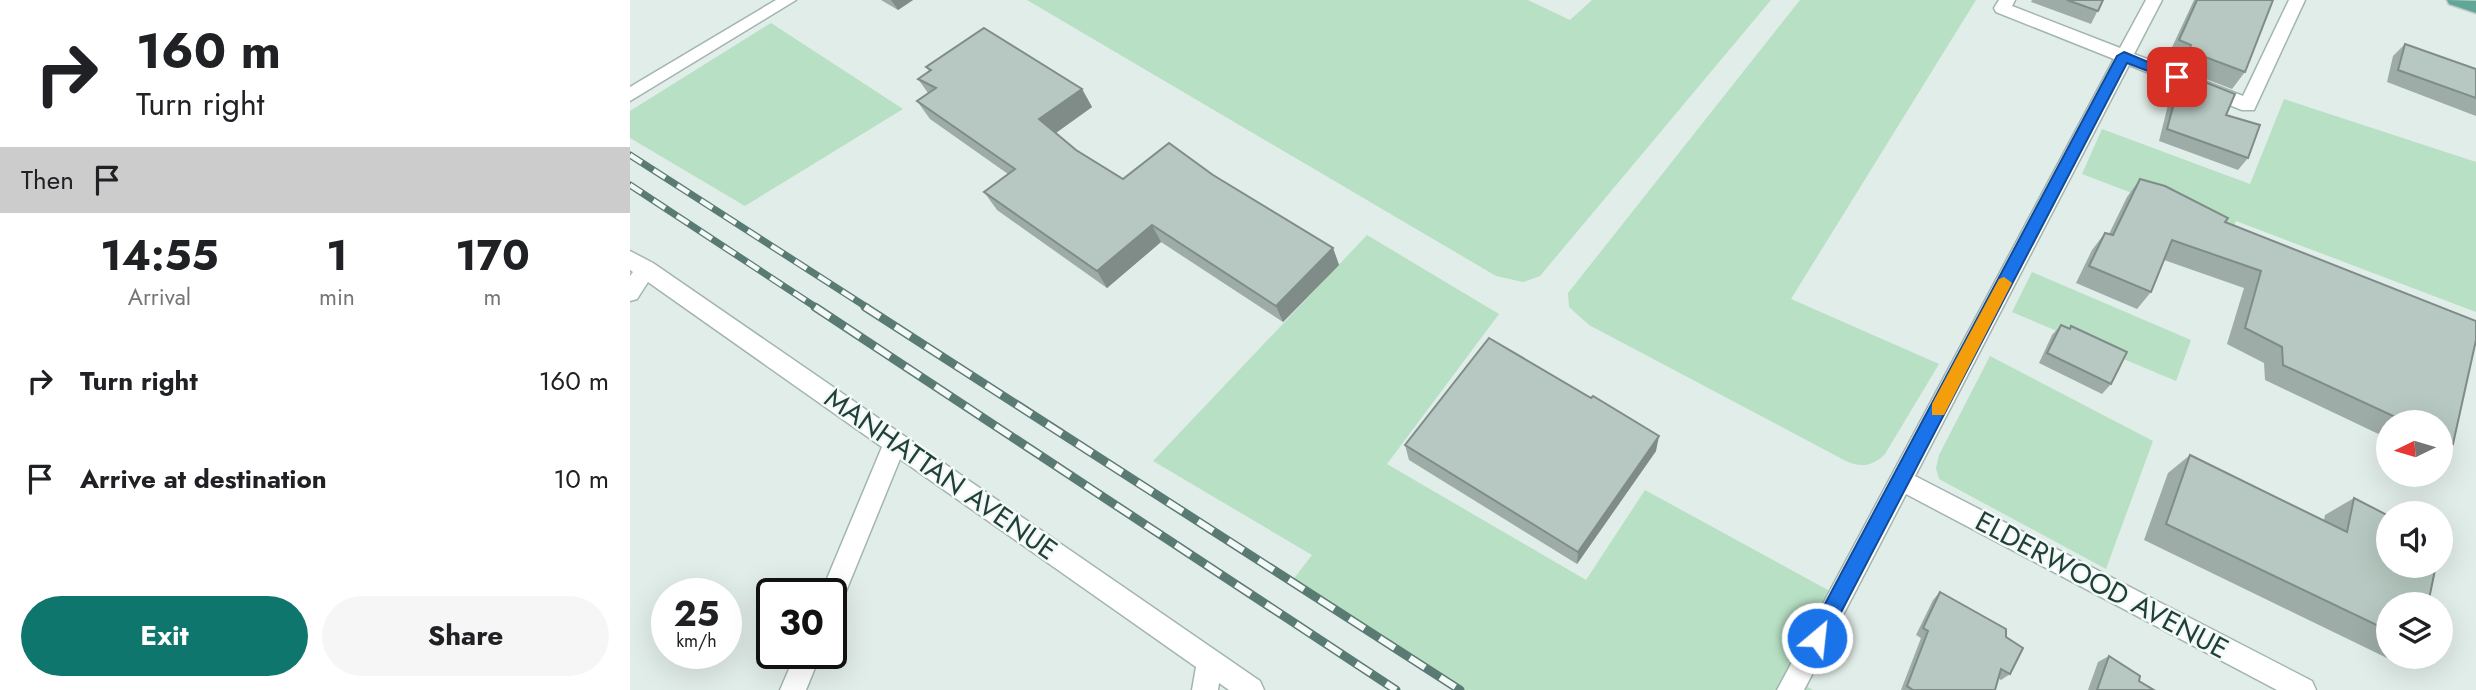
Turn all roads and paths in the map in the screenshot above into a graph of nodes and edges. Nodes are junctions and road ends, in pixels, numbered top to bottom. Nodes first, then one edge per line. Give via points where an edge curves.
1 (788, 0) edge
2 (2007, 0) edge
3 (2154, 0) edge
4 (2297, 0) edge
5 (2455, 0) edge
6 (2476, 7) edge
7 (2124, 56) junction
8 (630, 95) edge
9 (638, 264) edge
10 (630, 293) edge
11 (895, 443) junction
12 (1901, 480) junction
13 (839, 578) edge
14 (1210, 662) junction
15 (802, 669) edge
16 (793, 690) edge
17 (1205, 690) edge
18 (1251, 690) edge
19 (1790, 690) edge
20 (2303, 690) edge

1 - 8 street
2 - 7 street via 2002,8
3 - 7 street
4 - 7 street via 2248,105
5 - 6 main road
7 - 12 street
9 - 10 street
9 - 11 street, MANHATTAN AVENUE
11 - 13 street
11 - 14 street, MANHATTAN AVENUE
12 - 19 street
12 - 20 street, ELDERWOOD AVENUE
14 - 17 street
14 - 18 street, MANHATTAN AVENUE
15 - 16 street

